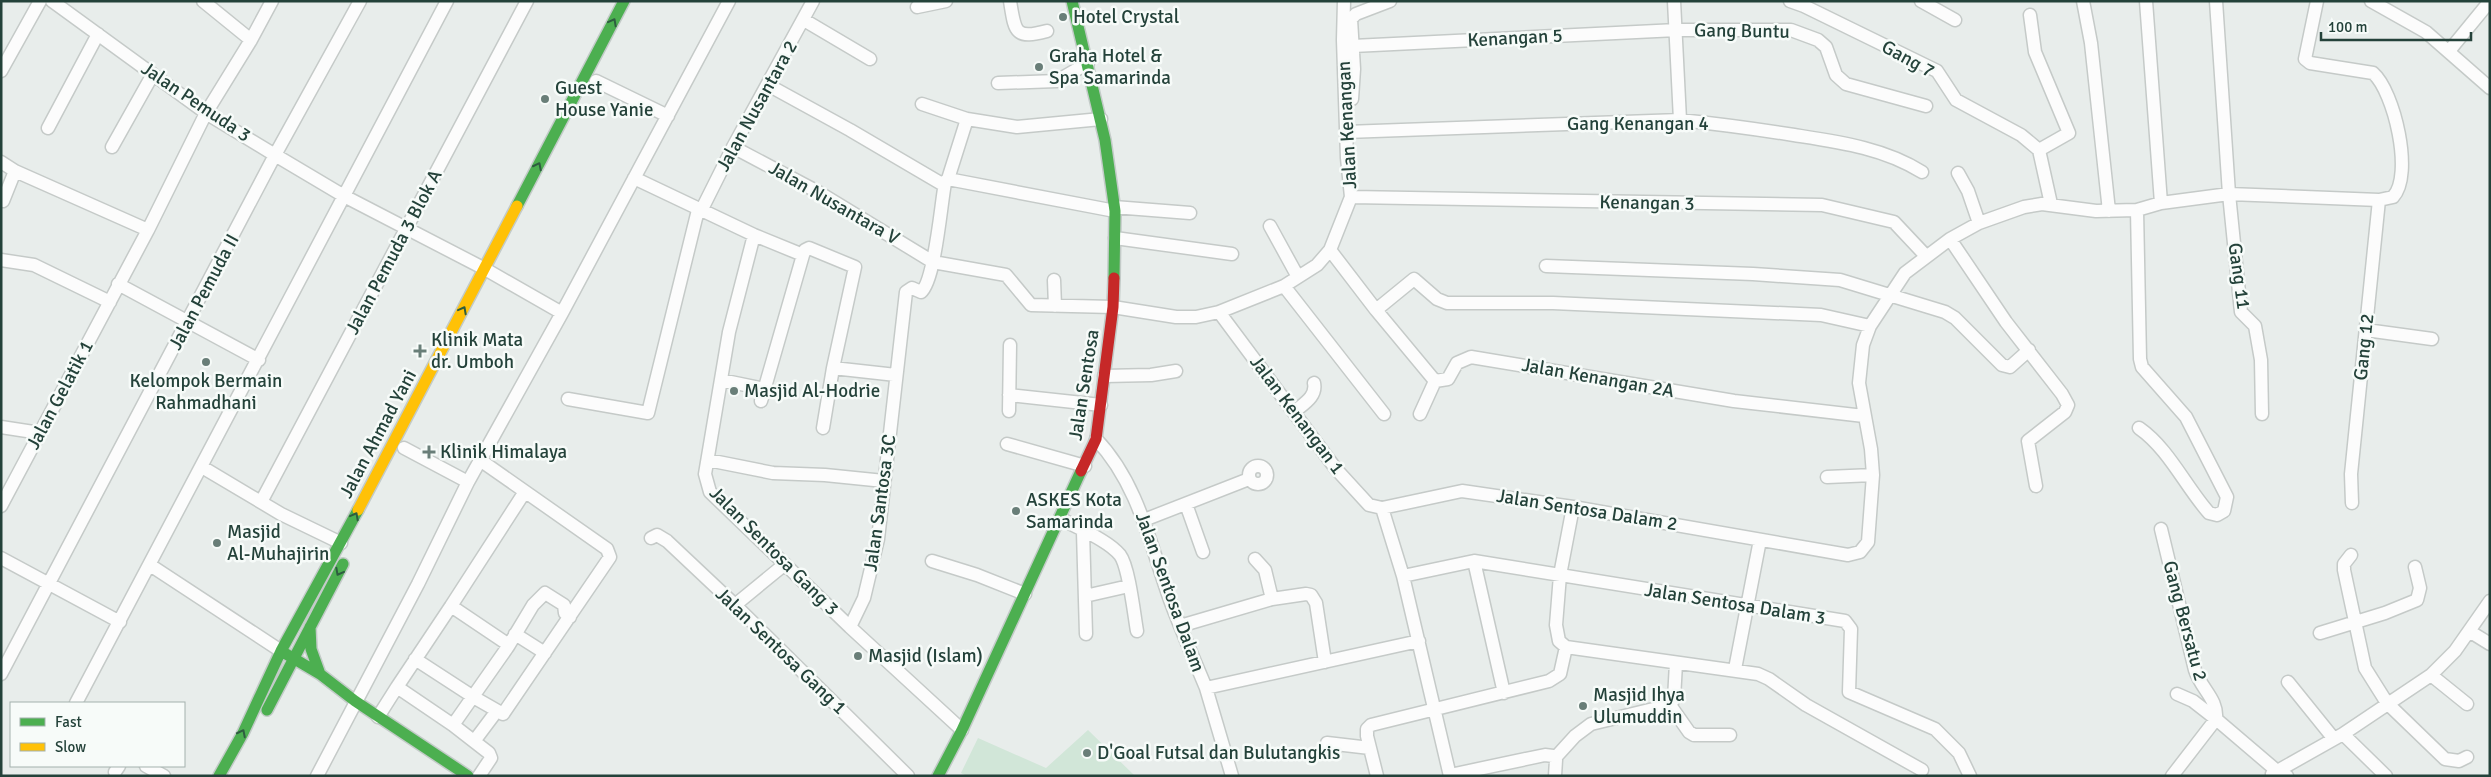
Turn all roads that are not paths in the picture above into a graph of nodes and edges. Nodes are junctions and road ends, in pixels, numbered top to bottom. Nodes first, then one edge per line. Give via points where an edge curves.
1 (40, 1) edge
2 (52, 1) edge
3 (203, 1) edge
4 (272, 1) edge
5 (360, 1) edge
6 (447, 1) edge
7 (527, 1) edge
8 (624, 1) edge
9 (730, 1) edge
10 (813, 1) edge
11 (946, 1) edge
12 (1010, 1) edge
13 (1072, 1) edge
14 (1344, 1) edge
15 (1390, 1) edge
16 (1674, 1) edge
17 (1790, 1) edge
18 (1921, 1) edge
19 (2082, 1) edge
20 (2146, 1) edge
21 (2216, 1) edge
22 (2317, 1) edge
23 (2490, 1) edge
24 (2374, 2) edge
25 (917, 7) dead end
26 (2030, 14) dead end
27 (804, 20) junction
28 (1955, 20) dead end
29 (1677, 30) junction
30 (1047, 31) dead end
31 (98, 34) junction
32 (251, 40) junction
33 (1353, 46) junction
34 (2449, 51) junction
35 (870, 59) dead end
36 (1088, 63) junction
37 (604, 65) dead end
38 (1, 71) edge
39 (153, 74) junction
40 (596, 81) junction
41 (998, 83) dead end
42 (768, 85) junction
43 (2490, 88) edge
44 (922, 104) dead end
45 (1345, 106) junction
46 (1926, 106) dead end
47 (206, 113) junction
48 (668, 116) junction
49 (967, 119) junction
50 (1101, 119) junction
51 (1680, 120) junction
52 (48, 128) dead end
53 (1346, 132) junction
54 (733, 146) junction
55 (112, 147) dead end
56 (2039, 150) junction
57 (275, 155) junction
58 (1, 162) edge
59 (15, 171) junction
60 (1922, 172) dead end
61 (1958, 173) dead end
62 (634, 178) junction
63 (946, 181) junction
64 (2229, 194) junction
65 (344, 196) junction
66 (1351, 197) junction
67 (2374, 200) junction
68 (3, 201) dead end
69 (2160, 203) junction
70 (2051, 204) junction
71 (1115, 209) junction
72 (700, 210) junction
73 (2137, 210) junction
74 (2109, 211) junction
75 (1190, 213) dead end
76 (1979, 222) junction
77 (1270, 226) dead end
78 (407, 228) junction
79 (148, 230) junction
80 (754, 236) junction
81 (1115, 238) junction
82 (1950, 239) junction
83 (1330, 250) junction
84 (1232, 254) dead end
85 (803, 255) junction
86 (1926, 256) junction
87 (1, 260) edge
88 (933, 262) junction
89 (1546, 266) dead end
90 (489, 273) junction
91 (1298, 277) junction
92 (1054, 280) dead end
93 (118, 284) junction
94 (1284, 286) junction
95 (1890, 294) junction
96 (110, 302) junction
97 (1054, 306) junction
98 (1113, 307) junction
99 (1376, 310) junction
100 (1219, 312) junction
101 (562, 313) junction
102 (188, 323) junction
103 (1870, 326) junction
104 (2366, 330) junction
105 (2432, 340) dead end
106 (1010, 345) dead end
107 (2029, 350) junction
108 (259, 360) junction
109 (832, 368) junction
110 (1176, 371) dead end
111 (896, 375) junction
112 (1104, 376) junction
113 (721, 380) junction
114 (1435, 381) junction
115 (1314, 383) dead end
116 (435, 388) dead end
117 (765, 389) junction
118 (1009, 396) junction
119 (568, 399) dead end
120 (761, 402) dead end
121 (1101, 405) junction
122 (1009, 411) dead end
123 (1294, 412) junction
124 (1384, 414) dead end
125 (1420, 414) dead end
126 (2262, 414) dead end
127 (1864, 416) junction
128 (1, 427) edge
129 (823, 428) dead end
130 (2139, 428) dead end
131 (40, 433) junction
132 (1096, 439) junction
133 (1007, 444) dead end
134 (404, 448) dead end
135 (480, 460) junction
136 (708, 460) junction
137 (1085, 466) junction
138 (202, 467) junction
139 (1873, 475) junction
140 (1826, 477) dead end
141 (1249, 479) dead end
142 (884, 481) junction
143 (468, 482) junction
144 (2036, 486) dead end
145 (524, 493) junction
146 (261, 502) junction
147 (2352, 503) dead end
148 (1186, 504) junction
149 (1, 506) edge
150 (1573, 507) junction
151 (1382, 508) junction
152 (1060, 518) junction
153 (1144, 520) junction
154 (2161, 529) dead end
155 (1083, 532) junction
156 (651, 538) dead end
157 (1760, 540) junction
158 (346, 547) junction
159 (1203, 552) dead end
160 (2351, 555) dead end
161 (1, 558) edge
162 (1255, 559) dead end
163 (932, 561) dead end
164 (1474, 561) junction
165 (785, 564) junction
166 (150, 565) junction
167 (2415, 567) dead end
168 (1560, 575) junction
169 (1403, 576) junction
170 (50, 584) junction
171 (1129, 586) junction
172 (1025, 594) junction
173 (1085, 596) junction
174 (1272, 599) junction
175 (2490, 601) edge
176 (735, 604) junction
177 (451, 606) junction
178 (1748, 607) junction
179 (570, 617) junction
180 (120, 622) junction
181 (2354, 623) junction
182 (1180, 626) junction
183 (310, 627) junction
184 (850, 627) junction
185 (1137, 631) dead end
186 (2469, 631) junction
187 (2320, 633) dead end
188 (1086, 634) dead end
189 (512, 640) junction
190 (1419, 641) junction
191 (2490, 644) edge
192 (1566, 646) junction
193 (281, 650) junction
194 (545, 653) junction
195 (293, 658) junction
196 (415, 659) junction
197 (1325, 662) junction
198 (1676, 663) junction
199 (1736, 669) junction
200 (1, 674) edge
201 (320, 674) junction
202 (2431, 676) junction
203 (2288, 682) dead end
204 (397, 687) junction
205 (1206, 688) junction
206 (1504, 693) junction
207 (2177, 694) dead end
208 (473, 697) junction
209 (355, 701) junction
210 (77, 702) edge
211 (2387, 704) junction
212 (2467, 704) dead end
213 (1670, 705) junction
214 (1435, 708) junction
215 (496, 712) junction
216 (378, 717) junction
217 (2216, 719) junction
218 (453, 725) junction
219 (962, 730) junction
220 (1730, 735) dead end
221 (2339, 736) junction
222 (475, 740) junction
223 (1327, 743) dead end
224 (1370, 748) junction
225 (2467, 757) dead end
226 (1555, 758) junction
227 (242, 759) dead end
228 (148, 767) edge
229 (1922, 770) dead end
230 (320, 774) edge
231 (2278, 774) edge
232 (164, 776) edge
233 (219, 776) edge
234 (468, 776) edge
235 (479, 776) edge
236 (908, 776) edge
237 (938, 776) edge
238 (1232, 776) edge
239 (1377, 776) edge
240 (1450, 776) edge
241 (1555, 776) edge
242 (1970, 776) edge
243 (2172, 776) edge
244 (2386, 776) edge

1 - 38 street
2 - 31 street, Jalan Pemuda 3
3 - 32 street
4 - 32 street, Jalan Gelatik 1
5 - 57 street, Jalan Pemuda II
6 - 65 street
7 - 78 street, Jalan Pemuda 3 Blok A
90 -> 8 main road, Jalan Ahmad Yani
9 - 48 street
10 - 27 street, Jalan Nusantara 2
11 - 25 street
12 - 30 street via 1018,33 1030,36
13 - 36 main road, Jalan Sentosa
14 - 45 street, Jalan Kenangan
15 - 33 street via 1353,16
16 - 29 street
17 - 56 street, Gang 7 via 1937,71 1956,100 2021,135
18 - 28 street
19 - 74 street via 2091,44
20 - 69 street
21 - 64 street, Gang 11
22 - 67 street via 2305,59 2310,63 2374,74 2386,93 2395,122 2403,163 2400,187 2393,197
23 - 34 street
24 - 34 street via 2426,32
26 - 56 street via 2035,52 2069,133
27 - 35 street
27 - 42 street, Jalan Nusantara 2
29 - 33 street, Kenangan 5
29 - 46 street, Gang Buntu via 1800,32 1826,47 1836,75 1842,81
29 - 51 street
31 - 39 street, Jalan Pemuda 3
31 - 52 street
32 - 47 street, Jalan Gelatik 1
33 - 45 street via 1352,100
34 - 43 street
36 - 41 street via 1057,81
36 - 50 main road, Jalan Sentosa
37 - 40 main road, Jalan Ahmad Yani
39 - 47 street, Jalan Pemuda 3
39 - 55 street
40 - 48 street
40 - 90 main road, Jalan Ahmad Yani
42 - 54 street, Jalan Nusantara 2
42 - 63 street via 939,184
44 - 49 street
45 - 53 street, Jalan Kenangan
47 - 57 street, Jalan Pemuda 3
47 - 79 street, Jalan Gelatik 1
48 - 62 street
49 - 50 street via 1017,127
49 - 63 street
50 - 71 main road, Jalan Sentosa
51 - 53 street, Gang Kenangan 4
51 - 60 street, Gang Kenangan 4 via 1862,146
53 - 66 street, Jalan Kenangan
54 - 72 street, Jalan Nusantara 2
54 - 88 street, Jalan Nusantara V via 818,192
56 - 70 street
57 - 65 street, Jalan Pemuda 3
57 - 102 street, Jalan Pemuda II
58 - 59 street
59 - 68 street
59 - 79 street
61 - 76 street
62 - 72 street
62 - 101 street
63 - 71 street
63 - 88 street
64 - 67 street
64 - 69 street
64 - 126 street, Gang 11 via 2241,312 2255,326 2261,360
65 - 78 street, Jalan Pemuda 3
65 - 108 street
66 - 83 street, Jalan Kenangan
66 - 86 street, Kenangan 3 via 1822,205 1894,222
67 - 104 street, Gang 12
69 - 73 street
70 - 74 street
70 - 76 street via 2024,207
71 - 75 street
71 - 81 main road, Jalan Sentosa
72 - 80 street
72 - 119 street, Jalan Nusantara 2 via 648,412
73 - 74 street
73 - 130 street via 2142,367 2196,432 2227,497 2224,511 2217,515 2208,513 2162,450
76 - 82 street
77 - 91 street
78 - 90 street, Jalan Pemuda 3
78 - 146 street, Jalan Pemuda 3 Blok A
79 - 93 street, Jalan Gelatik 1
80 - 85 street
80 - 113 street, Jalan Sentosa Gang 3 via 729,332
81 - 84 street
81 - 98 main road, Jalan Sentosa
82 - 86 street
82 - 107 street via 2006,322
83 - 91 street, Jalan Kenangan
83 - 99 street
85 - 109 street via 809,248 855,268
85 - 117 street
86 - 95 street via 1906,273
87 - 96 street via 34,265
88 - 97 street, Jalan Kenangan via 1006,275 1031,304
88 - 111 street, Jalan Santosa 3C via 923,290 912,288 906,292
89 - 95 street via 1840,280
90 - 101 street, Jalan Pemuda 3
90 - 116 main road, Jalan Ahmad Yani
158 -> 90 main road, Jalan Ahmad Yani
91 - 94 street, Jalan Kenangan
92 - 97 street
93 - 96 street, Jalan Gelatik 1
93 - 102 street
94 - 100 street, Jalan Kenangan
94 - 124 street
95 - 103 street
95 - 107 street via 1955,318 2002,365 2010,367
96 - 131 street, Jalan Gelatik 1
97 - 98 street, Jalan Kenangan
98 - 100 street, Jalan Kenangan via 1176,317
98 - 112 main road, Jalan Sentosa
99 - 103 street via 1414,279 1437,299 1447,303 1553,303 1821,315
99 - 114 street
100 - 123 street, Jalan Kenangan 1
101 - 135 street
102 - 108 street
102 - 170 street, Jalan Pemuda II
103 - 127 street via 1860,365
104 - 105 street
104 - 147 street, Gang 12 via 2351,474
106 - 118 street
107 - 144 street via 2068,405 2065,412 2028,441
108 - 138 street
109 - 111 street
109 - 129 street
110 - 112 street
111 - 142 street, Jalan Santosa 3C
112 - 121 main road, Jalan Sentosa
113 - 117 street
113 - 136 street, Jalan Sentosa Gang 3
114 - 125 street
114 - 127 street, Jalan Kenangan 2A via 1448,379 1457,363 1471,357 1734,401
115 - 123 street via 1315,391 1311,398
117 - 120 street
118 - 121 street
118 - 122 street
121 - 132 main road, Jalan Sentosa
123 - 151 street, Jalan Kenangan 1 via 1336,469 1369,505
127 - 139 street
128 - 131 street
131 - 149 street, Jalan Gelatik 1
132 - 137 main road, Jalan Sentosa
132 - 153 street, Jalan Sentosa Dalam via 1110,453
133 - 137 street
134 - 143 street
135 - 143 street
135 - 145 street
136 - 142 street via 773,473
136 - 165 street, Jalan Sentosa Gang 3 via 705,474 710,492
137 - 152 main road, Jalan Sentosa
138 - 146 street
138 - 166 street
139 - 140 street
139 - 157 street, Jalan Sentosa Dalam 2 via 1868,542 1860,552 1848,555
141 - 148 street
142 - 184 street, Jalan Santosa 3C via 872,572
143 - 209 street
145 - 177 street
145 - 179 street via 609,552 609,560
146 - 158 street
148 - 153 street
148 - 159 street
150 - 151 street, Jalan Sentosa Dalam 2 via 1462,491
150 - 157 street, Jalan Sentosa Dalam 2
150 - 168 street
151 - 169 street
152 - 155 street
152 - 172 main road, Jalan Sentosa
153 - 182 street, Jalan Sentosa Dalam
154 - 217 street, Gang Bersatu 2 via 2195,670 2215,704
155 - 171 street via 1112,547 1121,556
155 - 173 street
156 - 176 street, Jalan Sentosa Gang 1 via 660,535
157 - 178 street
158 -> 183 main road, Jalan Ahmad Yani
158 - 193 main road, Jalan Ahmad Yani
160 - 181 street via 2344,564
161 - 170 street
162 - 174 street via 1265,570
163 - 172 street
164 - 168 street, Jalan Sentosa Dalam 3
164 - 169 street, Jalan Sentosa Dalam 3
164 - 206 street
165 - 176 street
165 - 184 street, Jalan Sentosa Gang 3
166 - 180 street
166 - 193 street
167 - 181 street via 2420,588 2417,600
168 - 178 street, Jalan Sentosa Dalam 3
168 - 192 street via 1557,634 1559,641
169 - 190 street
170 - 180 street
170 - 200 street, Jalan Pemuda II
171 - 173 street
171 - 185 street
172 - 219 main road, Jalan Sentosa
173 - 188 street
174 - 182 street
174 - 197 street via 1311,596 1316,603
175 - 186 street
176 - 236 street, Jalan Sentosa Gang 1
177 - 189 street
177 - 196 street
178 - 199 street
178 - 242 street, Jalan Sentosa Dalam 3 via 1845,621 1852,629 1849,692 1935,729 1959,753
179 - 189 street via 564,605 544,593
179 - 194 street
180 - 210 street
181 - 187 street
181 - 211 street via 2365,668
182 - 205 street, Jalan Sentosa Dalam
183 - 195 main road, Jalan Ahmad Yani
183 - 201 main road via 311,649
184 - 219 street, Jalan Sentosa Gang 3
186 - 191 street
186 - 202 street via 2455,652
189 - 194 street
189 - 208 street
190 - 197 street, Jalan Sentosa Dalam
190 - 214 street
192 - 198 street
192 - 206 street via 1560,674 1555,678
193 - 195 main road
233 -> 193 main road, Jalan Ahmad Yani
194 - 215 street via 505,713
195 - 201 main road
195 - 227 main road, Jalan Ahmad Yani
196 - 204 street
196 - 208 street
197 - 205 street, Jalan Sentosa Dalam
198 - 199 street
198 - 213 street via 1674,699
199 - 229 street via 1769,678 1806,705
201 - 209 main road
202 - 211 street
202 - 212 street
203 - 221 street
204 - 216 street
204 - 218 street
205 - 238 street
206 - 214 street
207 - 217 street via 2193,701
208 - 215 street
208 - 218 street
209 - 216 main road
209 - 230 street
211 - 221 street
211 - 225 street via 2445,759 2459,761
213 - 220 street via 1694,735
213 - 226 street via 1590,724
214 - 224 street via 1371,725 1367,729
214 - 240 street
215 - 222 street
216 - 234 main road
217 - 231 street
217 - 243 street
218 - 222 street
219 - 237 main road, Jalan Sentosa
221 - 231 street
221 - 244 street
222 - 235 street via 491,756
223 - 224 street
224 - 239 street
226 - 240 street via 1545,755
226 - 241 street
228 - 232 street

